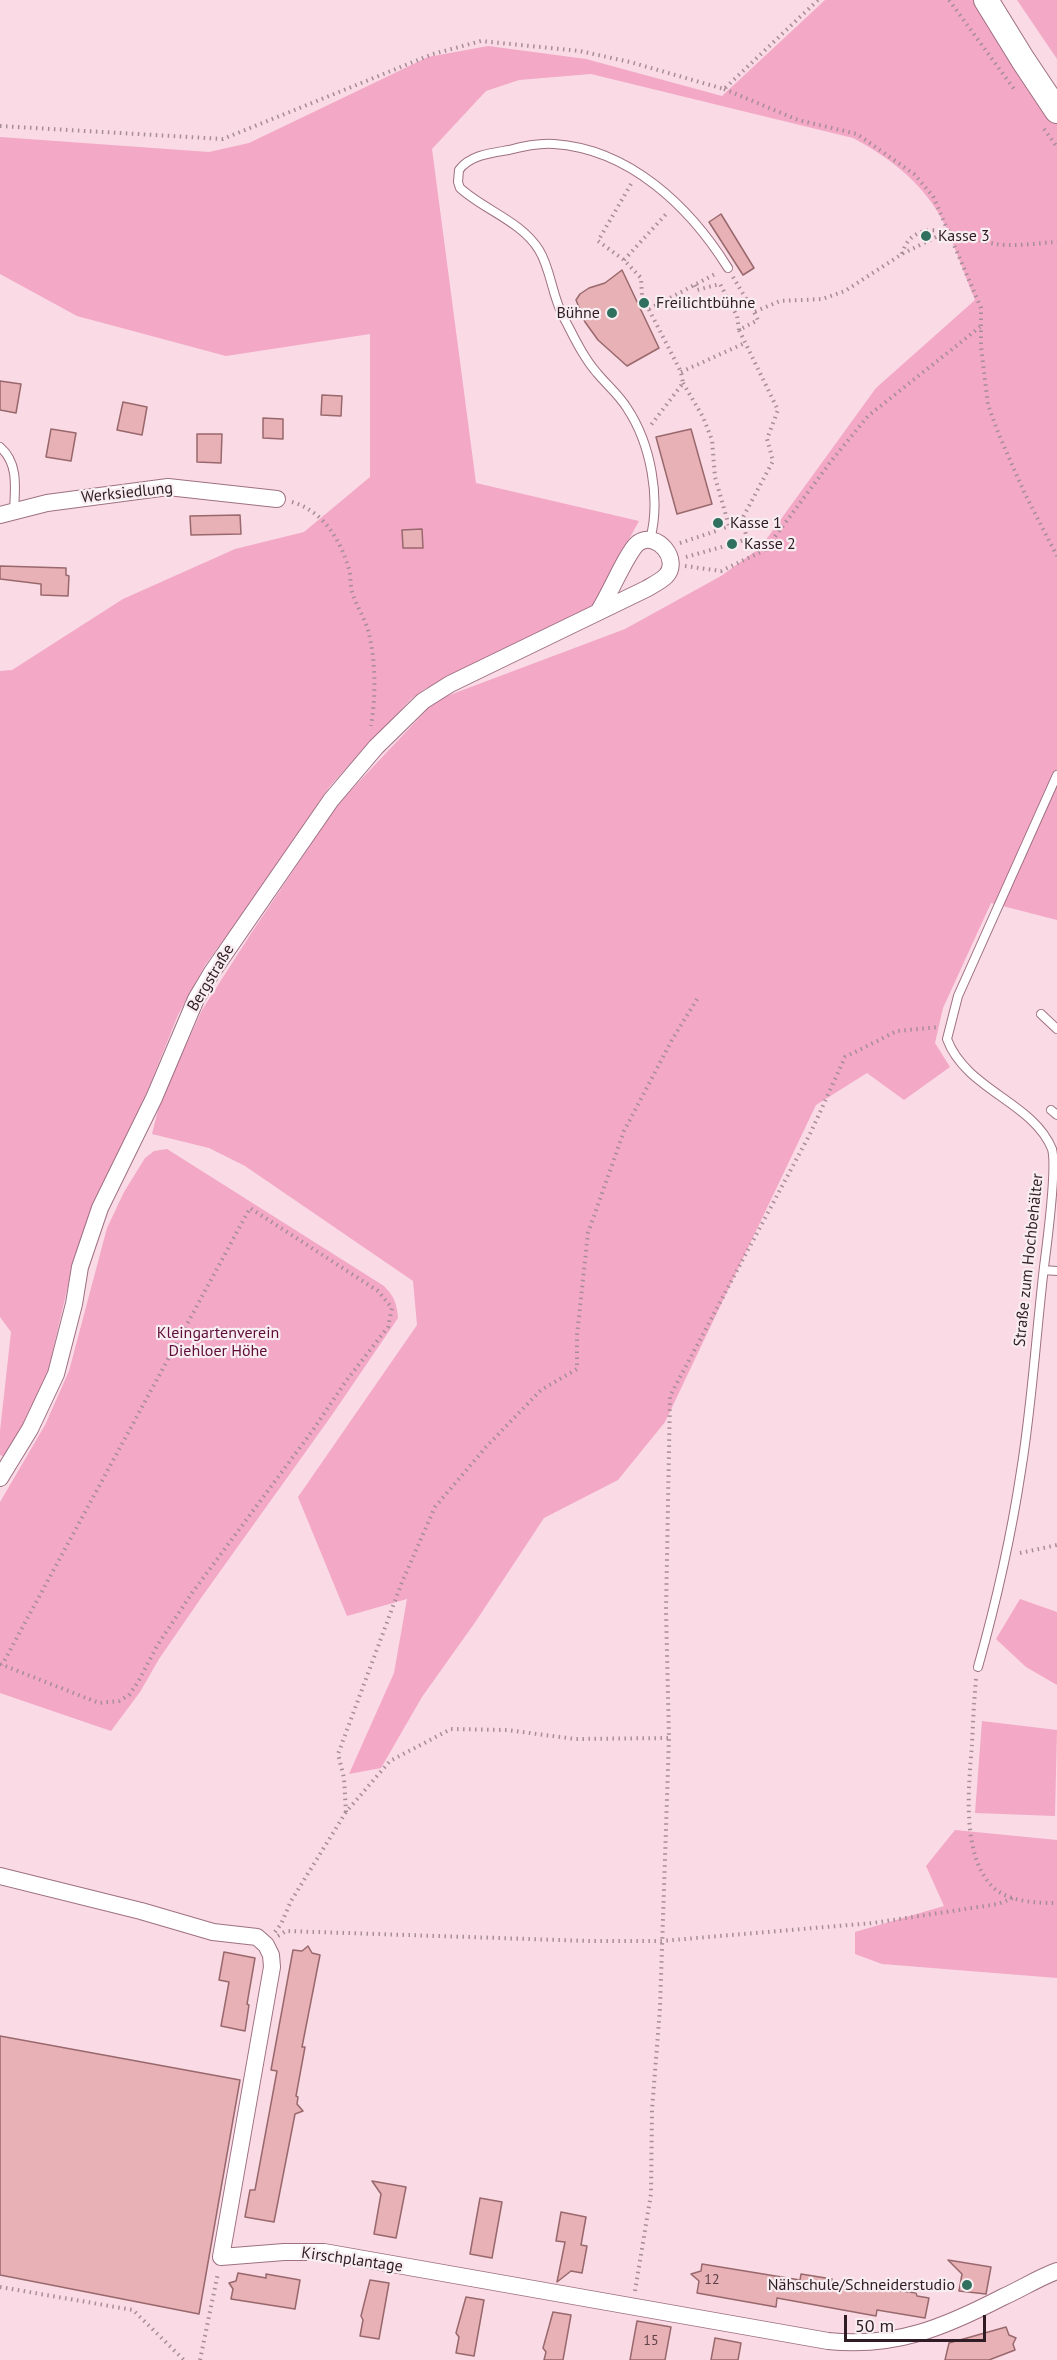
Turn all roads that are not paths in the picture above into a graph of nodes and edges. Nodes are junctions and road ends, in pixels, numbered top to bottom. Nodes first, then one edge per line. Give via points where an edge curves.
1 (986, 0) edge
2 (1050, 120) edge
3 (728, 268) road end
4 (0, 447) edge
5 (277, 499) road end
6 (7, 513) edge
7 (650, 540) junction
8 (598, 612) junction
9 (1057, 775) edge
10 (1041, 1014) dead end
11 (1057, 1029) edge
12 (1044, 1270) junction
13 (1057, 1271) edge
14 (0, 1478) edge
15 (978, 1667) road end
16 (0, 1876) edge
17 (1057, 2271) edge

1 - 2 main road via 1023,60
3 - 7 lane via 704,232 676,203 638,173 594,151 554,144 521,147 470,159 457,175 464,191 516,227 539,249 567,324 589,362 629,410 642,440 655,506
4 - 6 lane, Werksiedlung via 14,474
5 - 6 street, Werksiedlung via 168,487 57,501
7 - 8 street via 637,544
7 - 8 street, Bergstraße via 658,542 669,558 667,575
8 - 14 street, Bergstraße via 423,701 368,757 325,809 212,972 100,1208 80,1267 56,1374 30,1429
9 - 12 lane, Straße zum Hochbehälter via 958,996 947,1039 952,1053 970,1074 1030,1121 1053,1151
10 - 11 lane
12 - 13 lane
12 - 15 lane, Straße zum Hochbehälter via 1022,1470
16 - 17 street, Kirschplantage via 213,1932 257,1937 266,1945 272,1967 221,2257 324,2252 828,2341 874,2343 922,2334 951,2323

